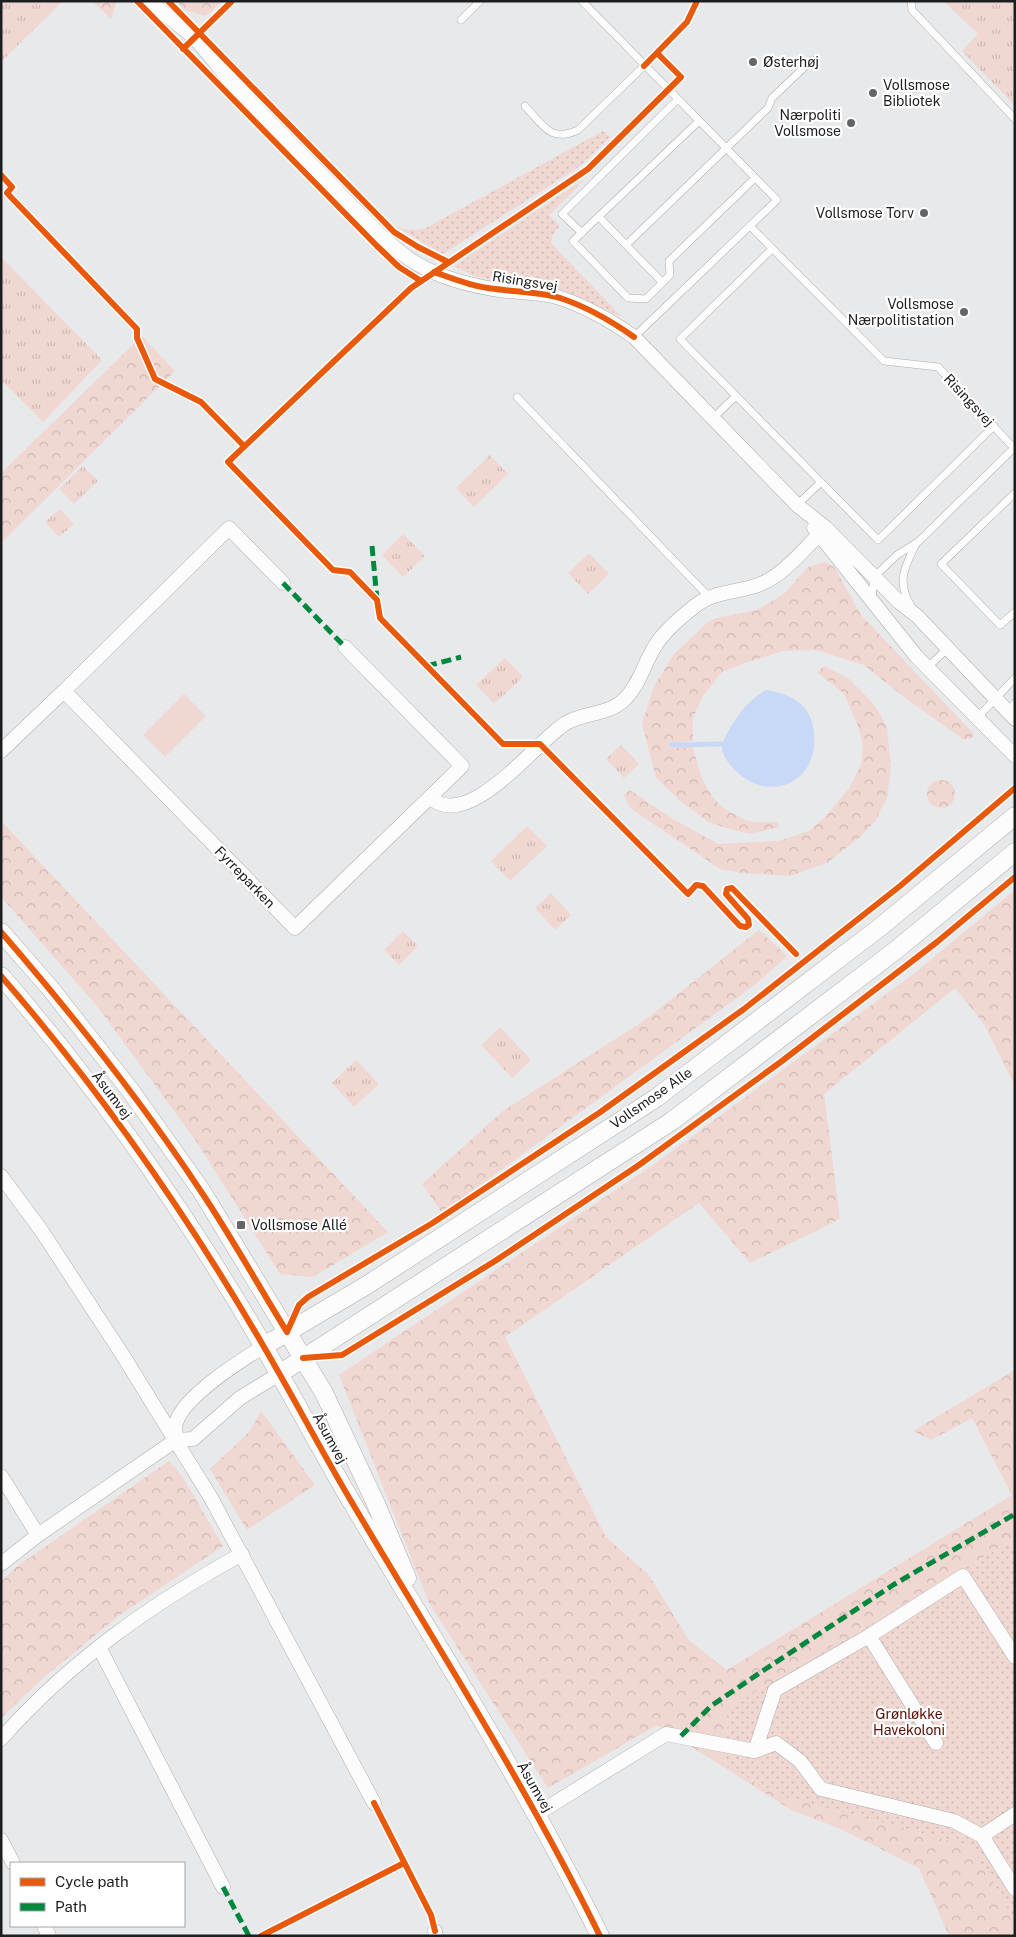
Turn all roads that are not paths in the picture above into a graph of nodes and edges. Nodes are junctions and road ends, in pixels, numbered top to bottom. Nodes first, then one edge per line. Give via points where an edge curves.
1 (151, 1) edge
2 (480, 1) edge
3 (582, 1) edge
4 (911, 1) edge
5 (461, 20) dead end
6 (812, 60) dead end
7 (644, 66) junction
8 (678, 99) junction
9 (525, 106) dead end
10 (1015, 118) edge
11 (699, 121) junction
12 (727, 149) junction
13 (755, 178) junction
14 (599, 217) junction
15 (750, 226) junction
16 (582, 233) junction
17 (626, 246) junction
18 (772, 249) junction
19 (662, 282) junction
20 (634, 337) junction
21 (736, 396) junction
22 (517, 397) dead end
23 (712, 419) junction
24 (994, 426) junction
25 (1014, 448) edge
26 (821, 482) junction
27 (1015, 493) edge
28 (797, 505) junction
29 (822, 531) junction
30 (918, 542) junction
31 (874, 577) junction
32 (284, 583) dead end
33 (709, 598) junction
34 (872, 600) junction
35 (1015, 612) edge
36 (917, 616) junction
37 (345, 647) dead end
38 (948, 648) junction
39 (928, 668) junction
40 (1015, 678) edge
41 (64, 691) junction
42 (995, 698) junction
43 (1012, 711) edge
44 (977, 718) junction
45 (1, 751) edge
46 (1015, 756) edge
47 (430, 797) junction
48 (1015, 816) edge
49 (1015, 852) edge
50 (1, 932) edge
51 (1, 976) edge
52 (1, 1176) edge
53 (287, 1332) junction
54 (264, 1346) junction
55 (303, 1358) junction
56 (279, 1374) junction
57 (176, 1440) junction
58 (1, 1476) edge
59 (38, 1535) junction
60 (242, 1554) junction
61 (1, 1564) edge
62 (868, 1636) junction
63 (436, 1645) junction
64 (99, 1646) junction
65 (1015, 1657) edge
66 (1, 1739) edge
67 (936, 1743) dead end
68 (755, 1751) junction
69 (374, 1802) dead end
70 (538, 1814) junction
71 (1015, 1814) edge
72 (982, 1836) junction
73 (1, 1840) edge
74 (12, 1862) edge
75 (224, 1887) dead end
76 (1015, 1889) edge
77 (600, 1936) edge

1 - 20 street, Risingsvej via 195,38 233,84 381,236 408,258 462,282 555,297 583,306
2 - 5 lane
3 - 7 lane
4 - 10 lane via 912,10
6 - 12 lane via 772,98 768,108
7 - 8 lane
7 - 9 lane via 578,130 565,136 550,133
8 - 11 lane
8 - 16 lane via 562,214
11 - 12 lane
11 - 14 lane
12 - 13 lane
12 - 17 lane
13 - 15 lane via 777,200
13 - 19 lane via 670,261 670,274
14 - 16 lane
14 - 17 lane
15 - 18 lane, Risingsvej
15 - 20 lane
16 - 19 lane via 573,241 628,298 646,299
17 - 19 lane
18 - 21 lane via 680,339
18 - 24 lane, Risingsvej via 884,362 938,367
20 - 23 street, Risingsvej
21 - 23 lane
21 - 26 lane
22 - 33 lane
23 - 28 street, Risingsvej
24 - 25 lane, Risingsvej
24 - 26 lane via 878,540
25 - 30 lane, Risingsvej
26 - 28 lane
27 - 35 lane via 941,564 1000,625
28 - 29 street, Risingsvej
29 - 31 street, Risingsvej
29 - 33 street via 777,574 764,582
29 - 34 street, Risingsvej
30 - 31 lane, Risingsvej via 897,555
30 - 36 lane, Risingsvej via 904,568 903,578 907,601
31 - 34 lane
31 - 36 street, Risingsvej
32 - 41 street via 229,528
33 - 47 street via 696,605 662,637 635,686 618,704 566,724 491,790 476,798 452,806 436,803
34 - 39 street, Risingsvej
36 - 38 street, Risingsvej
37 - 47 street, Fyrreparken via 462,766
38 - 39 lane
38 - 42 street, Risingsvej
39 - 44 street, Risingsvej
40 - 42 lane
41 - 45 street
41 - 47 street, Fyrreparken via 295,928
42 - 43 street, Risingsvej
42 - 44 lane
44 - 46 street, Risingsvej
48 - 53 street, Vollsmose Alle via 879,928 656,1098 367,1285
49 - 55 street, Vollsmose Alle via 896,950 672,1121
50 - 53 street, Åsumvej via 50,988 130,1090 201,1190
51 - 54 street, Åsumvej via 140,1153
52 - 57 street via 41,1230
53 - 54 street, Vollsmose Alle
53 - 55 street, Åsumvej
54 - 56 street, Åsumvej
54 - 57 street via 203,1388 175,1424
55 - 56 street, Vollsmose Alle
55 - 63 street, Åsumvej via 324,1393 370,1490
56 - 57 street via 240,1398 193,1439
56 - 63 street, Åsumvej
57 - 59 street
57 - 60 street
58 - 59 street
59 - 61 street
60 - 64 street via 161,1601
60 - 69 street
62 - 65 street via 963,1576
62 - 67 street
62 - 68 street via 775,1690
63 - 70 street, Åsumvej
64 - 66 street via 31,1706
64 - 75 street
68 - 70 street via 666,1734
68 - 72 street via 776,1743 800,1761 821,1789 954,1821
70 - 77 street, Åsumvej
71 - 72 street
72 - 76 street
73 - 74 street

